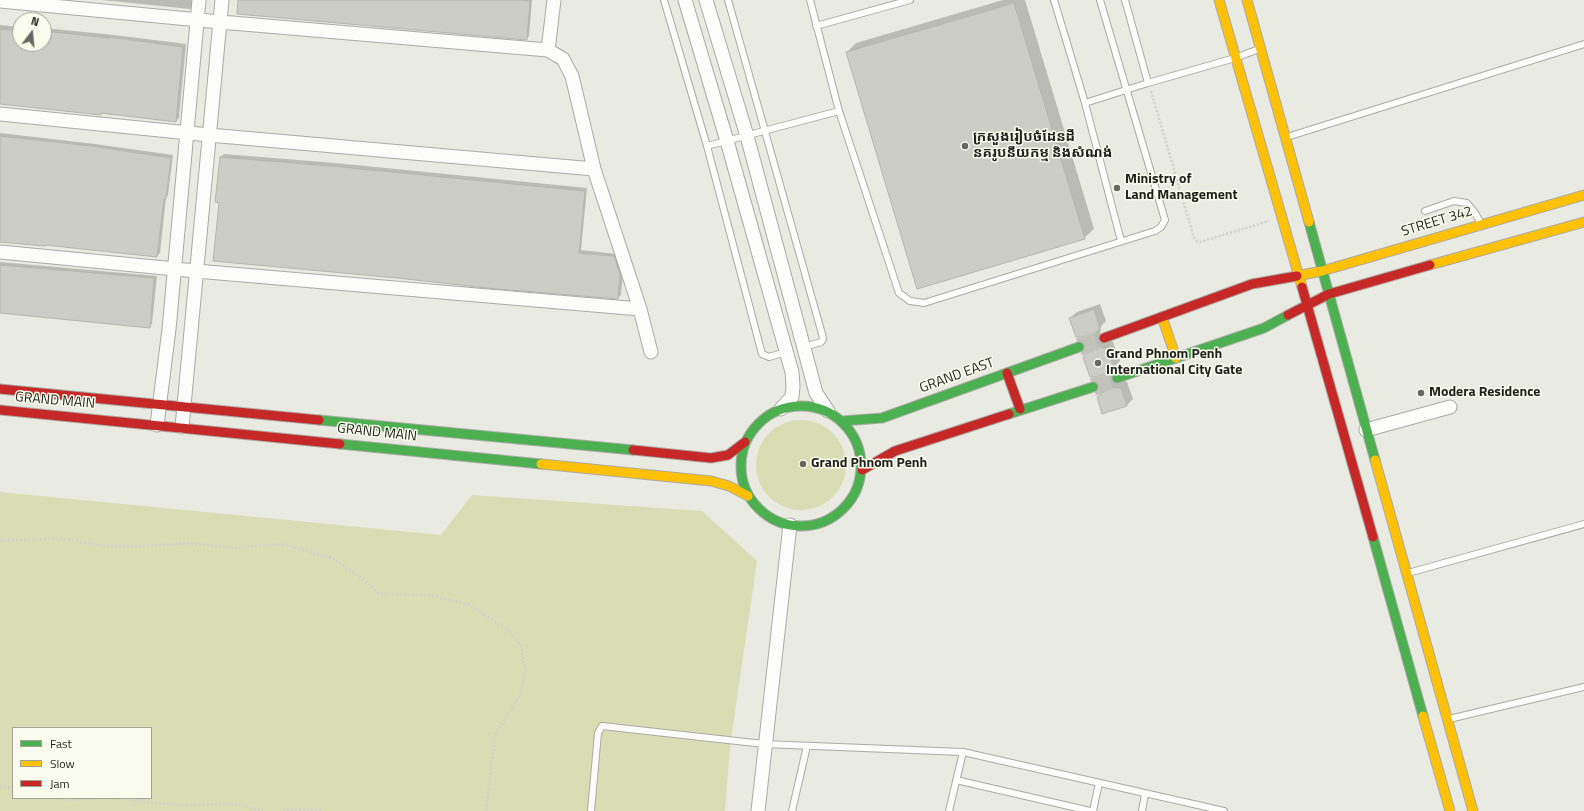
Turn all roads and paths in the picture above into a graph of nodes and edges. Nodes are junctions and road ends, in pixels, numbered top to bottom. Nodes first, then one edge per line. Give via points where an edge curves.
1 (199, 0) edge
2 (222, 0) edge
3 (554, 0) edge
4 (664, 0) edge
5 (685, 0) edge
6 (706, 0) edge
7 (728, 0) edge
8 (910, 0) edge
9 (1054, 0) edge
10 (1100, 0) edge
11 (1125, 0) edge
12 (1218, 0) edge
13 (1247, 0) edge
14 (0, 1) edge
15 (812, 1) edge
16 (198, 20) junction
17 (220, 22) junction
18 (816, 26) junction
19 (1584, 44) edge
20 (1260, 48) junction
21 (548, 50) junction
22 (1235, 58) junction
23 (1148, 83) junction
24 (1127, 90) junction
25 (1085, 103) junction
26 (839, 111) junction
27 (0, 114) edge
28 (765, 131) junction
29 (187, 133) junction
30 (209, 135) junction
31 (747, 136) junction
32 (1285, 138) junction
33 (727, 141) junction
34 (707, 146) junction
35 (594, 169) junction
36 (1584, 195) edge
37 (1425, 211) dead end
38 (1282, 218) junction
39 (1584, 222) edge
40 (1481, 224) junction
41 (1121, 241) junction
42 (0, 252) edge
43 (175, 269) junction
44 (196, 271) junction
45 (1322, 271) junction
46 (1299, 275) junction
47 (1329, 294) junction
48 (1308, 306) junction
49 (640, 309) junction
50 (1162, 317) junction
51 (1104, 338) tunnel mouth
52 (804, 347) junction
53 (1080, 347) tunnel mouth
54 (651, 352) dead end
55 (786, 352) junction
56 (1176, 358) junction
57 (1007, 373) junction
58 (1118, 378) tunnel mouth
59 (1093, 387) tunnel mouth
60 (0, 389) edge
61 (159, 404) junction
62 (184, 407) junction
63 (1450, 407) dead end
64 (781, 409) junction
65 (1020, 409) junction
66 (0, 410) edge
67 (828, 411) junction
68 (842, 420) junction
69 (157, 425) junction
70 (182, 427) junction
71 (1366, 430) junction
72 (745, 442) junction
73 (862, 470) junction
74 (748, 496) junction
75 (1584, 524) edge
76 (790, 525) junction
77 (0, 541) edge
78 (1406, 573) junction
79 (1584, 687) edge
80 (1448, 719) junction
81 (764, 744) junction
82 (807, 746) junction
83 (963, 752) junction
84 (956, 780) junction
85 (1099, 783) junction
86 (0, 786) edge
87 (12, 788) edge
88 (1145, 794) junction
89 (67, 799) edge
90 (83, 799) edge
91 (126, 799) edge
92 (263, 811) edge
93 (282, 811) edge
94 (322, 811) edge
95 (486, 811) edge
96 (591, 811) edge
97 (758, 811) edge
98 (792, 811) edge
99 (949, 811) edge
100 (1092, 811) edge
101 (1142, 811) edge
102 (1224, 811) edge
103 (1450, 811) edge
104 (1474, 811) edge

1 - 16 street
2 - 17 street
3 - 21 street
4 - 34 lane
5 - 33 street
6 - 31 street
7 - 28 lane
8 - 18 lane
9 - 25 lane
10 - 24 lane
11 - 23 lane
12 - 22 street
13 - 20 street
14 - 16 street
15 - 18 lane
16 - 17 street
16 - 29 street
17 - 21 street
17 - 30 street
18 - 26 lane
19 - 32 lane
20 - 22 lane
20 - 32 street
21 - 35 street via 563,58 572,76
22 - 23 lane
22 - 38 street
23 - 24 lane
23 - 38 path via 1197,242
24 - 25 lane
24 - 41 lane via 1165,220 1155,231
25 - 41 lane
26 - 28 lane
26 - 41 lane via 899,293 910,301 924,303
27 - 29 street
28 - 31 lane
28 - 52 lane via 823,339
29 - 30 street
29 - 43 street
30 - 35 street
30 - 44 street
31 - 33 lane
31 - 52 street
32 - 45 street
33 - 34 lane
33 - 55 street
34 - 55 lane via 762,354 769,357
35 - 49 street
36 - 40 street, STREET 342
37 - 40 lane via 1454,201 1467,203
38 - 46 street
39 - 47 street
40 - 45 street, STREET 342
42 - 43 street
43 - 44 street
43 - 61 street
44 - 49 street
44 - 62 street
45 - 46 street, STREET 342
45 - 47 street
46 - 48 street
46 - 50 street via 1252,284
47 - 48 street
47 - 71 street
48 - 56 street via 1264,328
48 - 103 street
49 - 54 street
50 - 51 street
50 - 56 street
52 - 67 street via 816,393
53 - 57 street, GRAND EAST
55 - 64 street via 793,386 792,397
56 - 58 street
57 - 65 street
57 - 68 street, GRAND EAST via 882,418
59 - 65 street
60 - 61 street, GRAND MAIN
61 - 62 street, GRAND MAIN
61 - 69 street
62 - 70 street
62 - 72 street, GRAND MAIN via 711,458 728,455
63 - 71 street
64 - 67 street via 809,406
64 - 72 street via 756,425
65 - 73 street via 895,451
66 - 69 street, GRAND MAIN
67 - 68 street
68 - 73 street via 853,434 860,450
69 - 70 street, GRAND MAIN
70 - 74 street, GRAND MAIN via 711,481 729,486
71 - 78 street
72 - 74 street via 740,463 742,480
73 - 76 street via 852,500 840,513 825,522 811,526
74 - 76 street via 759,510 774,520
75 - 78 lane
76 - 81 street
77 - 95 path via 58,538 103,546 189,543 233,548 281,544 332,558 368,583 378,594 429,595 470,605 508,630 521,646 525,670 520,696 495,734
78 - 80 street
79 - 80 lane
80 - 104 street
81 - 82 lane
81 - 96 lane via 602,726 598,733
81 - 97 street
82 - 83 lane
82 - 98 lane
83 - 84 lane
83 - 85 lane
84 - 99 lane
84 - 100 lane
85 - 88 lane
85 - 100 lane
86 - 87 path
88 - 101 lane
88 - 102 lane
89 - 90 path
91 - 92 path via 183,805 236,804
93 - 94 path

